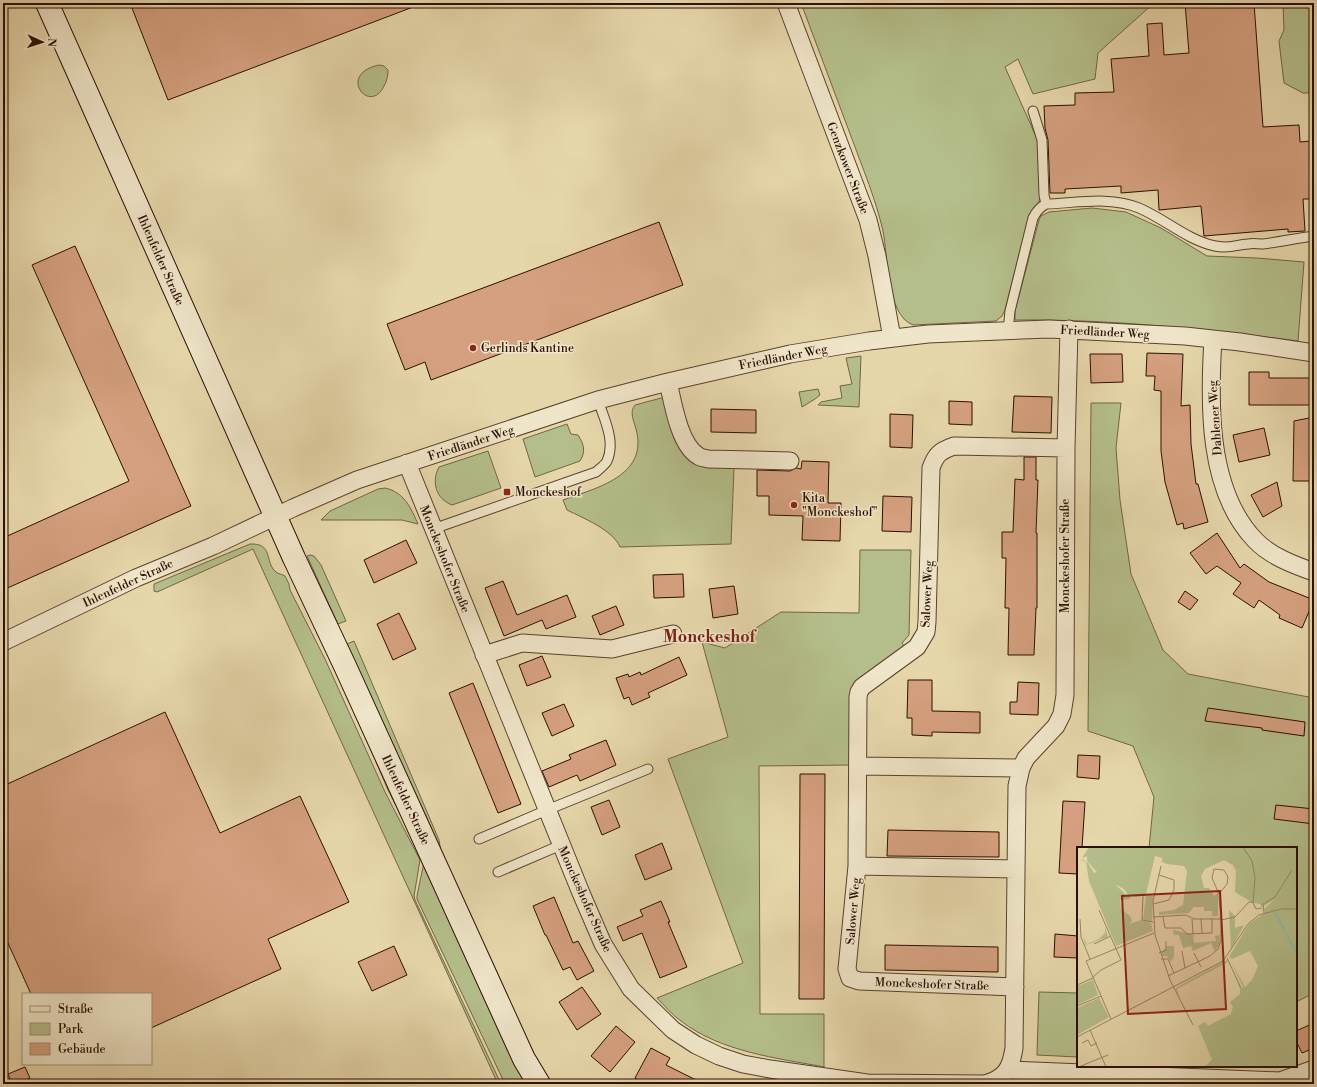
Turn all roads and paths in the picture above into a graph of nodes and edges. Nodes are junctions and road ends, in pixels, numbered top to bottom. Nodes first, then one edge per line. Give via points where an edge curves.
1 (47, 3) edge
2 (786, 3) edge
3 (1033, 111) dead end
4 (1046, 204) junction
5 (1314, 236) edge
6 (1069, 329) junction
7 (1008, 330) junction
8 (892, 338) junction
9 (1213, 339) junction
10 (1314, 353) edge
11 (668, 382) junction
12 (598, 400) junction
13 (1066, 448) junction
14 (790, 461) dead end
15 (407, 463) junction
16 (275, 516) junction
17 (433, 529) junction
18 (1314, 572) edge
19 (673, 634) dead end
20 (3, 642) edge
21 (484, 656) junction
22 (858, 766) junction
23 (648, 768) dead end
24 (1021, 768) junction
25 (546, 810) junction
26 (479, 839) dead end
27 (561, 845) junction
28 (857, 866) junction
29 (1016, 869) junction
30 (498, 872) dead end
31 (850, 978) joint
32 (1015, 987) junction
33 (1314, 1069) edge
34 (1008, 1070) junction
35 (1283, 1082) edge
36 (990, 1083) edge
37 (539, 1084) edge

1 - 16 main road, Ihlenfelder Straße
2 - 8 street, Genzkower Straße via 868,220
3 - 4 lane via 1042,140
4 - 5 lane via 1121,203 1140,209 1201,242 1216,246 1264,244
4 - 7 lane via 1033,218 1010,311
6 - 7 street, Friedländer Weg
6 - 9 street, Friedländer Weg
6 - 13 street, Monckeshofer Straße
7 - 8 street, Friedländer Weg
8 - 11 street, Friedländer Weg via 790,354
9 - 10 street, Friedländer Weg
9 - 18 street, Dahlener Weg via 1214,440 1218,464 1232,506 1256,541 1295,566
11 - 12 street, Friedländer Weg
11 - 14 street via 683,438 688,448 698,456 708,459
12 - 15 street, Friedländer Weg
12 - 17 lane via 610,435 611,449 606,462 596,472
13 - 22 street, Salower Weg via 954,446 943,450 935,458 931,468 926,632 917,647 862,687 859,692
13 - 24 street, Monckeshofer Straße via 1065,694 1062,714 1056,726 1026,758
15 - 16 street, Friedländer Weg via 357,480
15 - 17 street, Monckeshofer Straße
16 - 20 street, Ihlenfelder Straße via 213,546 136,578
16 - 37 main road, Ihlenfelder Straße via 524,1059
17 - 21 street, Monckeshofer Straße
19 - 21 street via 612,649 522,643
21 - 25 street, Monckeshofer Straße
22 - 24 street
22 - 28 street, Salower Weg
23 - 25 lane
24 - 29 street, Monckeshofer Straße via 1017,786
25 - 26 lane
25 - 27 street, Monckeshofer Straße
27 - 30 lane
27 - 36 street, Monckeshofer Straße via 603,944 618,970 631,989 673,1030 696,1045 743,1064 867,1083
28 - 29 street
28 - 31 street, Salower Weg via 847,969
29 - 32 street, Monckeshofer Straße
31 - 32 street, Monckeshofer Straße via 858,981
32 - 34 street, Monckeshofer Straße via 1014,1048
33 - 35 street
34 - 35 street
34 - 36 street, Monckeshofer Straße

